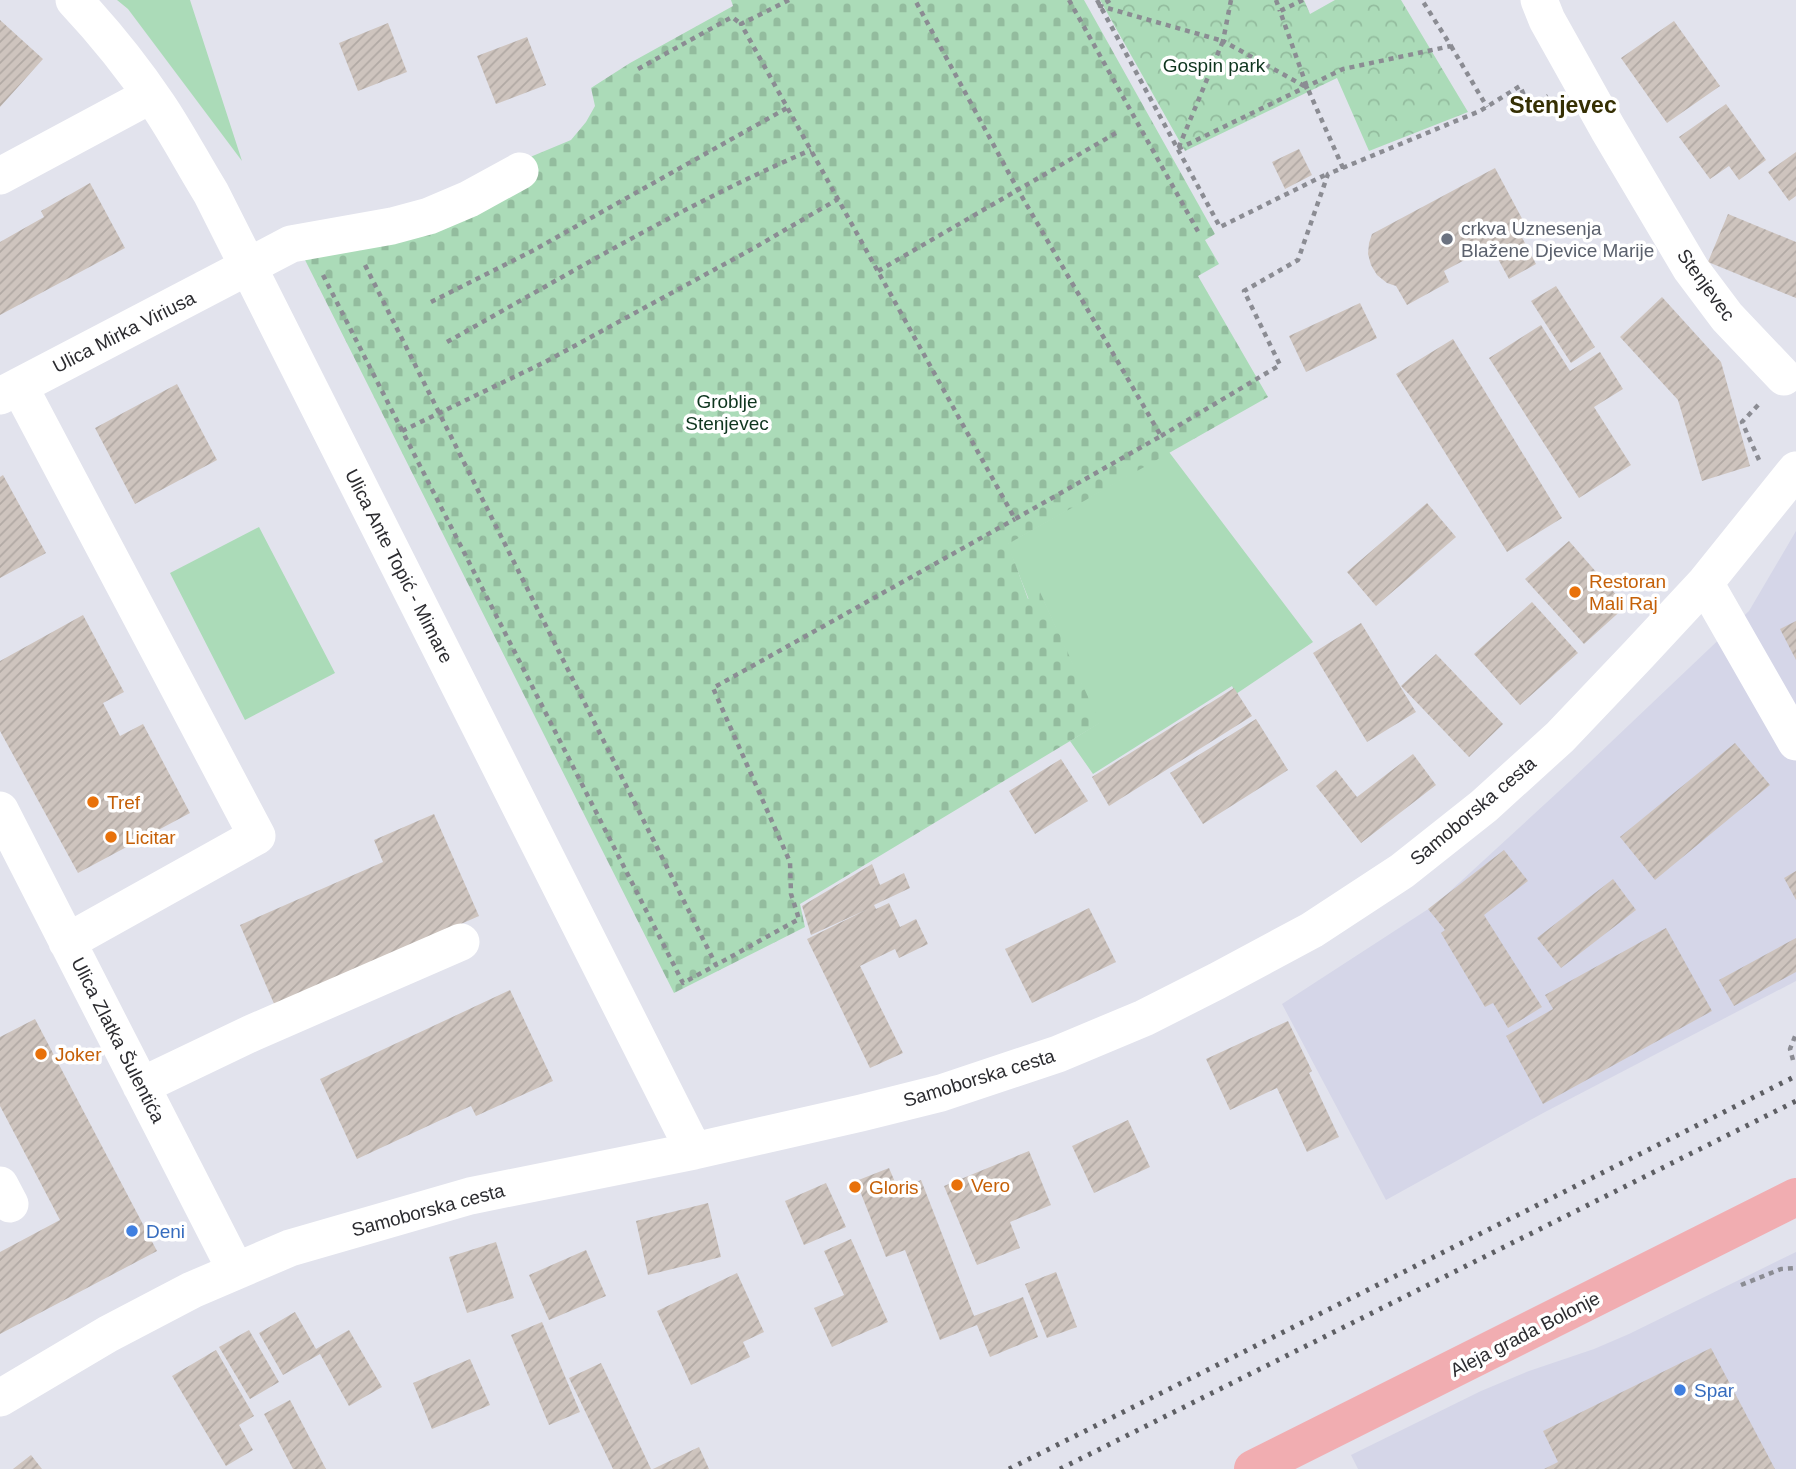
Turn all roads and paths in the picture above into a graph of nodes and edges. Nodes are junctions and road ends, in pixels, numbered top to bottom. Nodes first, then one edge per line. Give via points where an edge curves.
1 (74, 0) edge
2 (789, 0) edge
3 (915, 0) edge
4 (1069, 0) edge
5 (1097, 0) edge
6 (1111, 0) edge
7 (1231, 0) edge
8 (1276, 0) edge
9 (1303, 0) edge
10 (1422, 0) edge
11 (1539, 0) edge
12 (1100, 6) junction
13 (1280, 11) junction
14 (741, 24) junction
15 (1223, 41) junction
16 (1451, 46) junction
17 (638, 69) dead end
18 (1580, 79) junction
19 (1307, 87) junction
20 (151, 94) junction
21 (1487, 107) junction
22 (787, 108) junction
23 (1116, 133) dead end
24 (1178, 149) junction
25 (811, 150) junction
26 (1343, 168) junction
27 (520, 171) dead end
28 (1328, 174) junction
29 (0, 176) edge
30 (1018, 190) junction
31 (838, 199) junction
32 (348, 233) junction
33 (1200, 235) dead end
34 (248, 268) junction
35 (321, 271) dead end
36 (878, 271) junction
37 (431, 302) dead end
38 (447, 342) dead end
39 (1784, 377) joint
40 (9, 391) edge
41 (440, 413) junction
42 (402, 431) junction
43 (1161, 436) junction
44 (1779, 470) edge
45 (1015, 519) junction
46 (1705, 583) junction
47 (1796, 742) edge
48 (0, 810) edge
49 (67, 942) junction
50 (461, 942) dead end
51 (716, 965) junction
52 (1796, 1034) edge
53 (1793, 1060) dead end
54 (141, 1086) junction
55 (694, 1151) junction
56 (1793, 1200) edge
57 (1796, 1268) edge
58 (236, 1271) junction
59 (1741, 1284) dead end
60 (0, 1398) edge
61 (1253, 1469) edge

1 - 20 street, Ulica Ante Topić - Mimare
2 - 14 path
3 - 30 path
4 - 33 path
5 - 12 path
6 - 12 path
7 - 15 path
8 - 13 path
9 - 13 path
10 - 16 path
11 - 18 street, Stenjevec
12 - 15 path
12 - 24 path
13 - 19 path
14 - 17 path via 732,17
14 - 22 path
15 - 19 path
15 - 24 path
16 - 19 path via 1343,69
16 - 21 path
18 - 21 path via 1529,107 1520,86
18 - 39 street, Stenjevec via 1691,269 1727,317
19 - 24 path
19 - 26 path
20 - 29 street
20 - 34 street, Ulica Ante Topić - Mimare via 211,193
21 - 26 path
22 - 25 path
22 - 37 path via 534,250
23 - 30 path
24 - 28 path via 1220,227
25 - 31 path
25 - 38 path via 666,220
26 - 28 path
27 - 32 street, Ulica Mirka Viriusa via 429,216
28 - 43 path via 1298,260 1244,291 1280,365
30 - 36 path
30 - 43 path
31 - 36 path
31 - 41 path via 545,362
32 - 34 street, Ulica Mirka Viriusa via 291,244
32 - 41 path
34 - 40 street, Ulica Mirka Viriusa
34 - 55 street, Ulica Ante Topić - Mimare
35 - 42 path
36 - 45 path
39 - 44 path via 1742,422
40 - 49 street via 257,836
41 - 42 path
41 - 51 path
42 - 51 path via 682,983
43 - 45 path
44 - 46 street, Samoborska cesta
45 - 51 path via 713,688 790,862 791,894 799,919
46 - 47 street
46 - 55 street, Samoborska cesta via 1560,737 1484,806 1402,871 1312,930 1144,1018 1058,1054 941,1093
48 - 49 street, Ulica Zlatka Šulentića
49 - 54 street, Ulica Zlatka Šulentića
50 - 54 street
52 - 53 path via 1790,1049
54 - 58 street, Ulica Zlatka Šulentića
55 - 58 street, Samoborska cesta via 470,1196 290,1248
56 - 61 main road, Aleja grada Bolonje
57 - 59 path
58 - 60 street, Samoborska cesta via 108,1334

